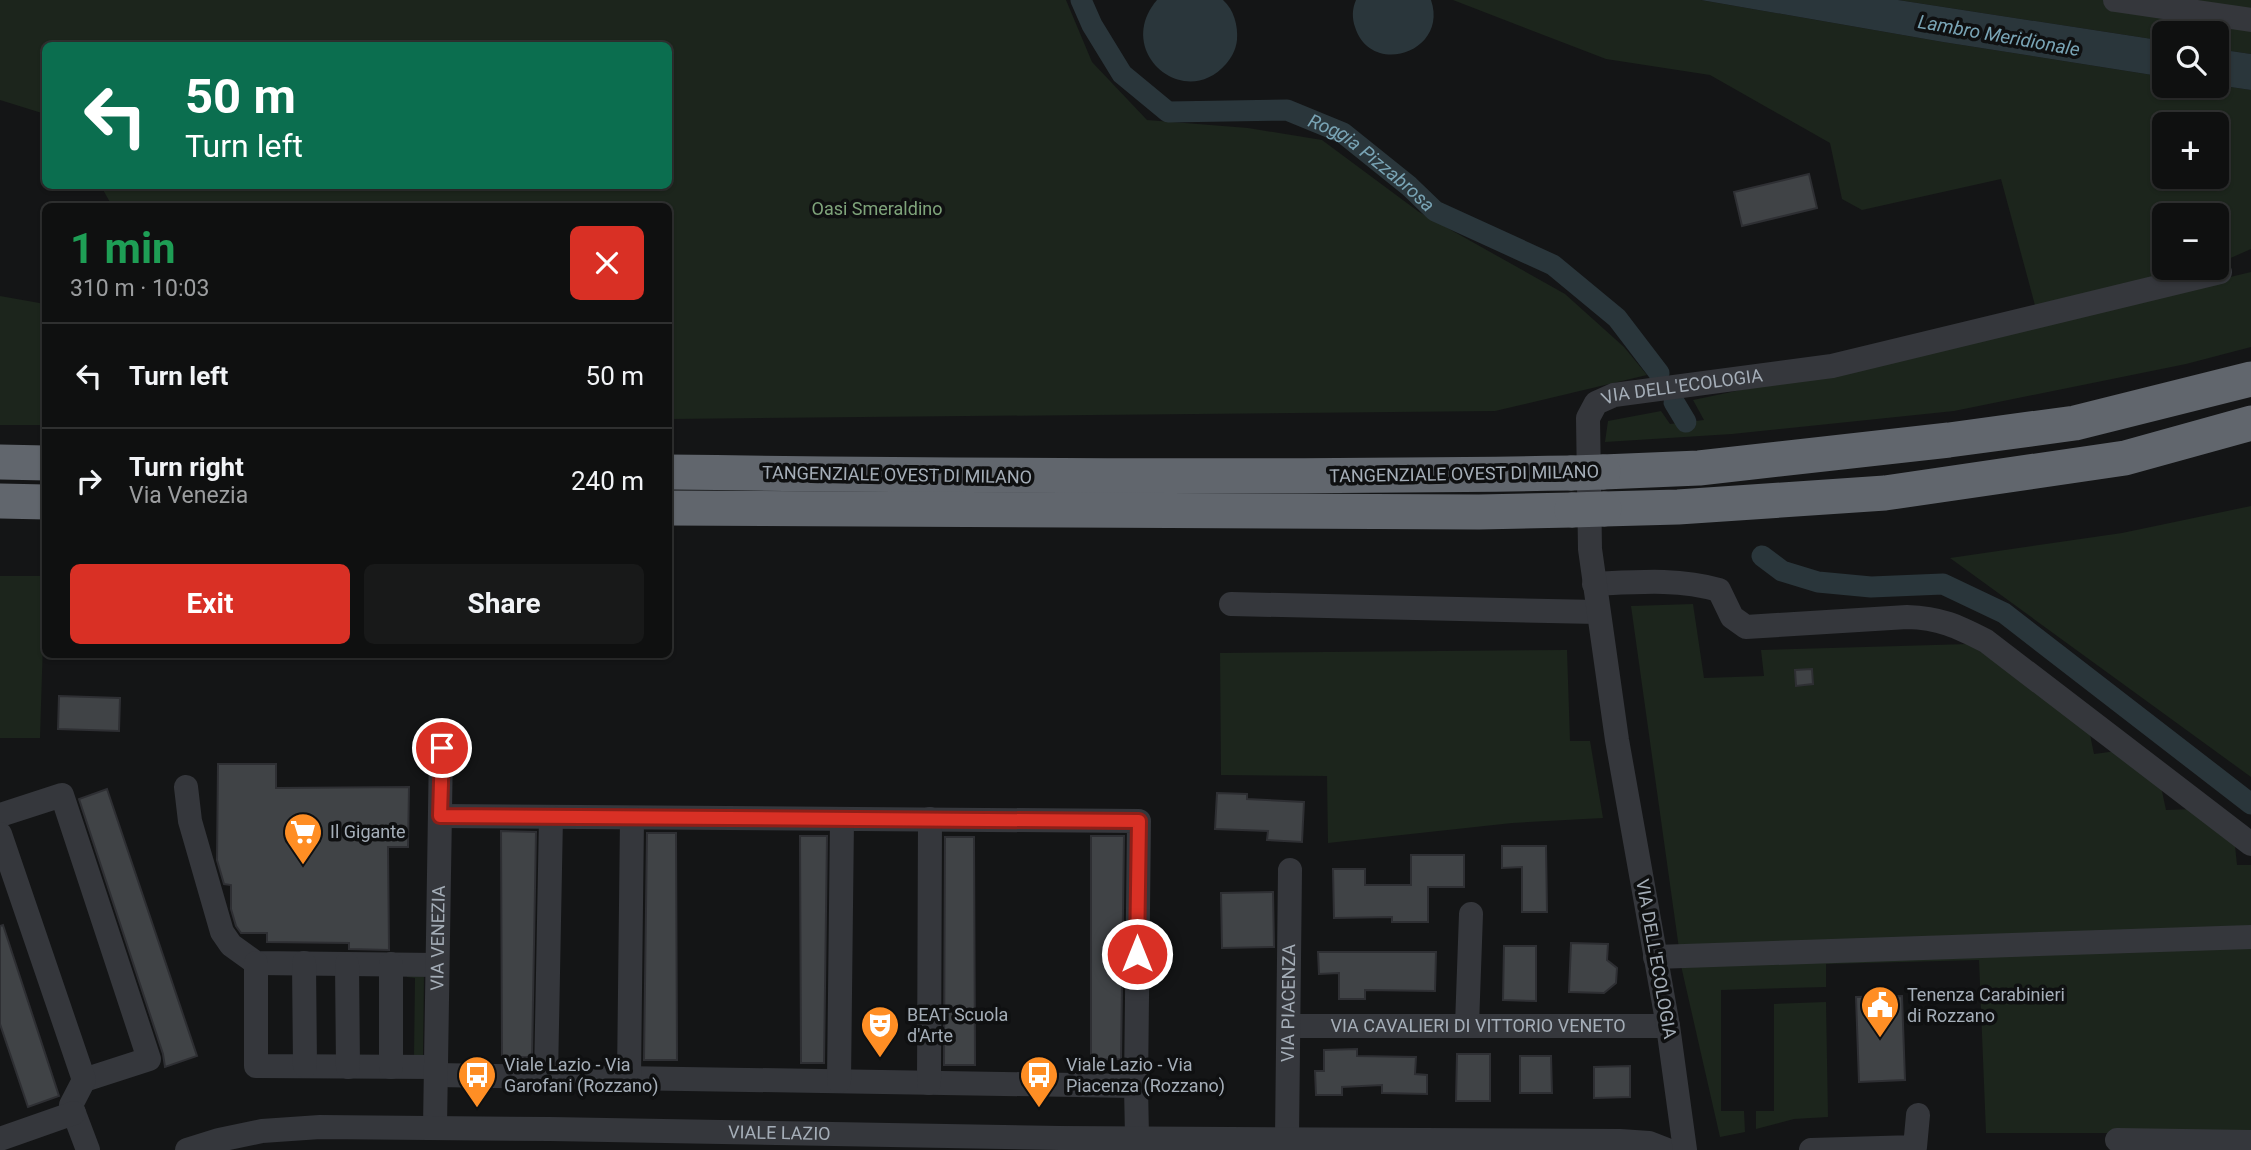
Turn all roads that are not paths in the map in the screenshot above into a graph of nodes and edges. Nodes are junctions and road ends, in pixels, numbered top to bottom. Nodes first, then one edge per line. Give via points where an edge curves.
1 (2115, 0) edge
2 (2251, 20) edge
3 (2187, 280) edge
4 (2251, 379) edge
5 (2251, 423) edge
6 (0, 462) edge
7 (42, 463) edge
8 (672, 472) edge
9 (0, 501) edge
10 (42, 502) edge
11 (672, 508) edge
12 (1594, 584) junction
13 (1231, 604) dead end
14 (1598, 612) junction
15 (442, 748) dead end
16 (186, 787) dead end
17 (0, 815) edge
18 (440, 816) junction
19 (551, 817) junction
20 (632, 818) junction
21 (842, 819) junction
22 (930, 819) junction
23 (0, 834) edge
24 (2251, 844) edge
25 (1290, 870) dead end
26 (1471, 914) dead end
27 (2251, 937) edge
28 (1655, 957) junction
29 (256, 963) junction
30 (304, 963) junction
31 (347, 964) junction
32 (391, 964) junction
33 (437, 965) junction
34 (1467, 1025) junction
35 (1289, 1026) junction
36 (1668, 1026) junction
37 (305, 1066) junction
38 (348, 1067) junction
39 (391, 1067) junction
40 (436, 1071) junction
41 (546, 1077) junction
42 (629, 1078) junction
43 (84, 1080) junction
44 (839, 1082) junction
45 (929, 1083) junction
46 (1136, 1086) junction
47 (75, 1113) junction
48 (1918, 1115) dead end
49 (435, 1128) junction
50 (1137, 1137) junction
51 (1287, 1138) junction
52 (0, 1139) edge
53 (574, 1140) edge
54 (684, 1140) edge
55 (2117, 1140) dead end
56 (924, 1142) edge
57 (2251, 1142) edge
58 (1467, 1145) edge
59 (88, 1150) edge
60 (187, 1150) edge
61 (1667, 1150) edge
62 (1685, 1150) edge
63 (1811, 1150) edge

1 - 2 street
3 - 12 street, VIA DELL'ECOLOGIA via 1832,366 1614,395 1596,403 1588,418
4 - 8 highway, TANGENZIALE OVEST DI MILANO via 2075,423 1713,466 1375,476
5 - 11 highway, TANGENZIALE OVEST DI MILANO via 2125,458 1885,492 1678,507 1479,512
6 - 7 highway
9 - 10 highway
12 - 14 street, VIA DELL'ECOLOGIA
12 - 24 street via 1664,581 1719,590 1732,617 1746,627 1907,617 1951,623 1986,641
13 - 14 street
14 - 28 street, VIA DELL'ECOLOGIA
15 - 18 street, VIA VENEZIA
16 - 29 street via 190,821 222,932 231,946
17 - 43 street via 62,795 145,1046 149,1059
18 - 19 street
18 - 33 street, VIA VENEZIA
19 - 20 street
19 - 41 street
20 - 21 street
20 - 42 street
21 - 22 street
21 - 44 street
22 - 45 street
22 - 46 street via 1139,821
23 - 43 street
25 - 35 street, VIA PIACENZA
26 - 34 street
27 - 28 street
28 - 36 street, VIA DELL'ECOLOGIA
29 - 30 street
29 - 37 street via 256,1066
30 - 31 street
30 - 37 street
31 - 32 street
31 - 38 street
32 - 33 street
32 - 39 street
33 - 40 street, VIA VENEZIA
34 - 35 street, VIA CAVALIERI DI VITTORIO VENETO
34 - 36 street, VIA CAVALIERI DI VITTORIO VENETO
35 - 51 street, VIA PIACENZA
36 - 62 street, VIA DELL'ECOLOGIA
37 - 38 street
38 - 39 street
39 - 40 street
40 - 41 street
40 - 49 street, VIA VENEZIA
41 - 42 street
42 - 44 street
43 - 47 street via 72,1105
44 - 45 street
45 - 46 street
46 - 50 street
47 - 52 street
47 - 59 street
48 - 63 street via 1915,1147
49 - 53 street, VIALE LAZIO
49 - 60 street, VIALE LAZIO via 262,1131
50 - 51 street, VIALE LAZIO
50 - 56 street, VIALE LAZIO
51 - 58 street, VIALE LAZIO
53 - 54 street, VIALE LAZIO
54 - 56 street, VIALE LAZIO
55 - 57 street
58 - 61 street, VIALE LAZIO via 1620,1141

